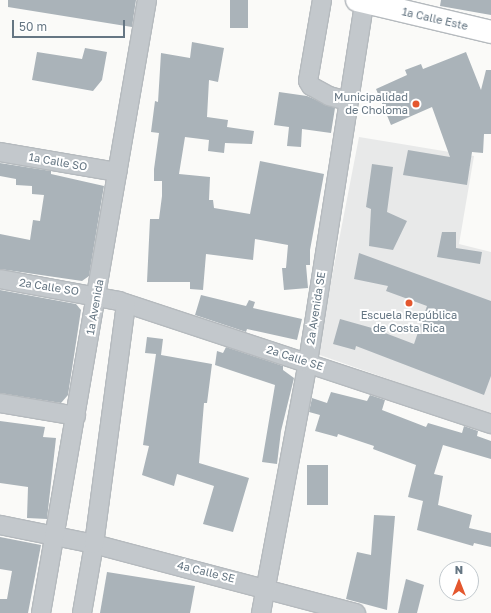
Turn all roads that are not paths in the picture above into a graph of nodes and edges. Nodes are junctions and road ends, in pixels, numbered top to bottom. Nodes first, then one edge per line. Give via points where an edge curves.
1 (147, 0) edge
2 (322, 0) edge
3 (362, 1) edge
4 (491, 32) edge
5 (348, 101) junction
6 (0, 152) edge
7 (117, 172) junction
8 (0, 279) edge
9 (97, 295) junction
10 (126, 304) junction
11 (308, 362) junction
12 (0, 403) edge
13 (76, 416) junction
14 (491, 424) edge
15 (0, 525) edge
16 (56, 534) junction
17 (94, 544) junction
18 (266, 587) junction
19 (346, 612) edge
20 (41, 613) edge
21 (82, 613) edge
22 (261, 613) edge

1 - 7 street, 1a Avenida
2 - 5 street via 308,81 311,86 329,96
3 - 4 main road, 1a Calle Este
3 - 5 street, 2a Avenida SE
5 - 11 street, 2a Avenida SE
6 - 7 street, 1a Calle SO
7 - 9 street, 1a Avenida
8 - 9 street, 2a Calle SO
9 - 10 street, 2a Calle SE
9 - 13 street, 1a Avenida
10 - 11 street, 2a Calle SE
10 - 17 street
11 - 14 street, 2a Calle SE
11 - 18 street, 2a Avenida SE
12 - 13 street
13 - 16 street, 1a Avenida
15 - 16 street, 4a Calle SE
16 - 17 street, 4a Calle SE
16 - 20 street, 1a Avenida
17 - 18 street, 4a Calle SE
17 - 21 street
18 - 19 street, 4a Calle SE
18 - 22 street, 2a Avenida SE

